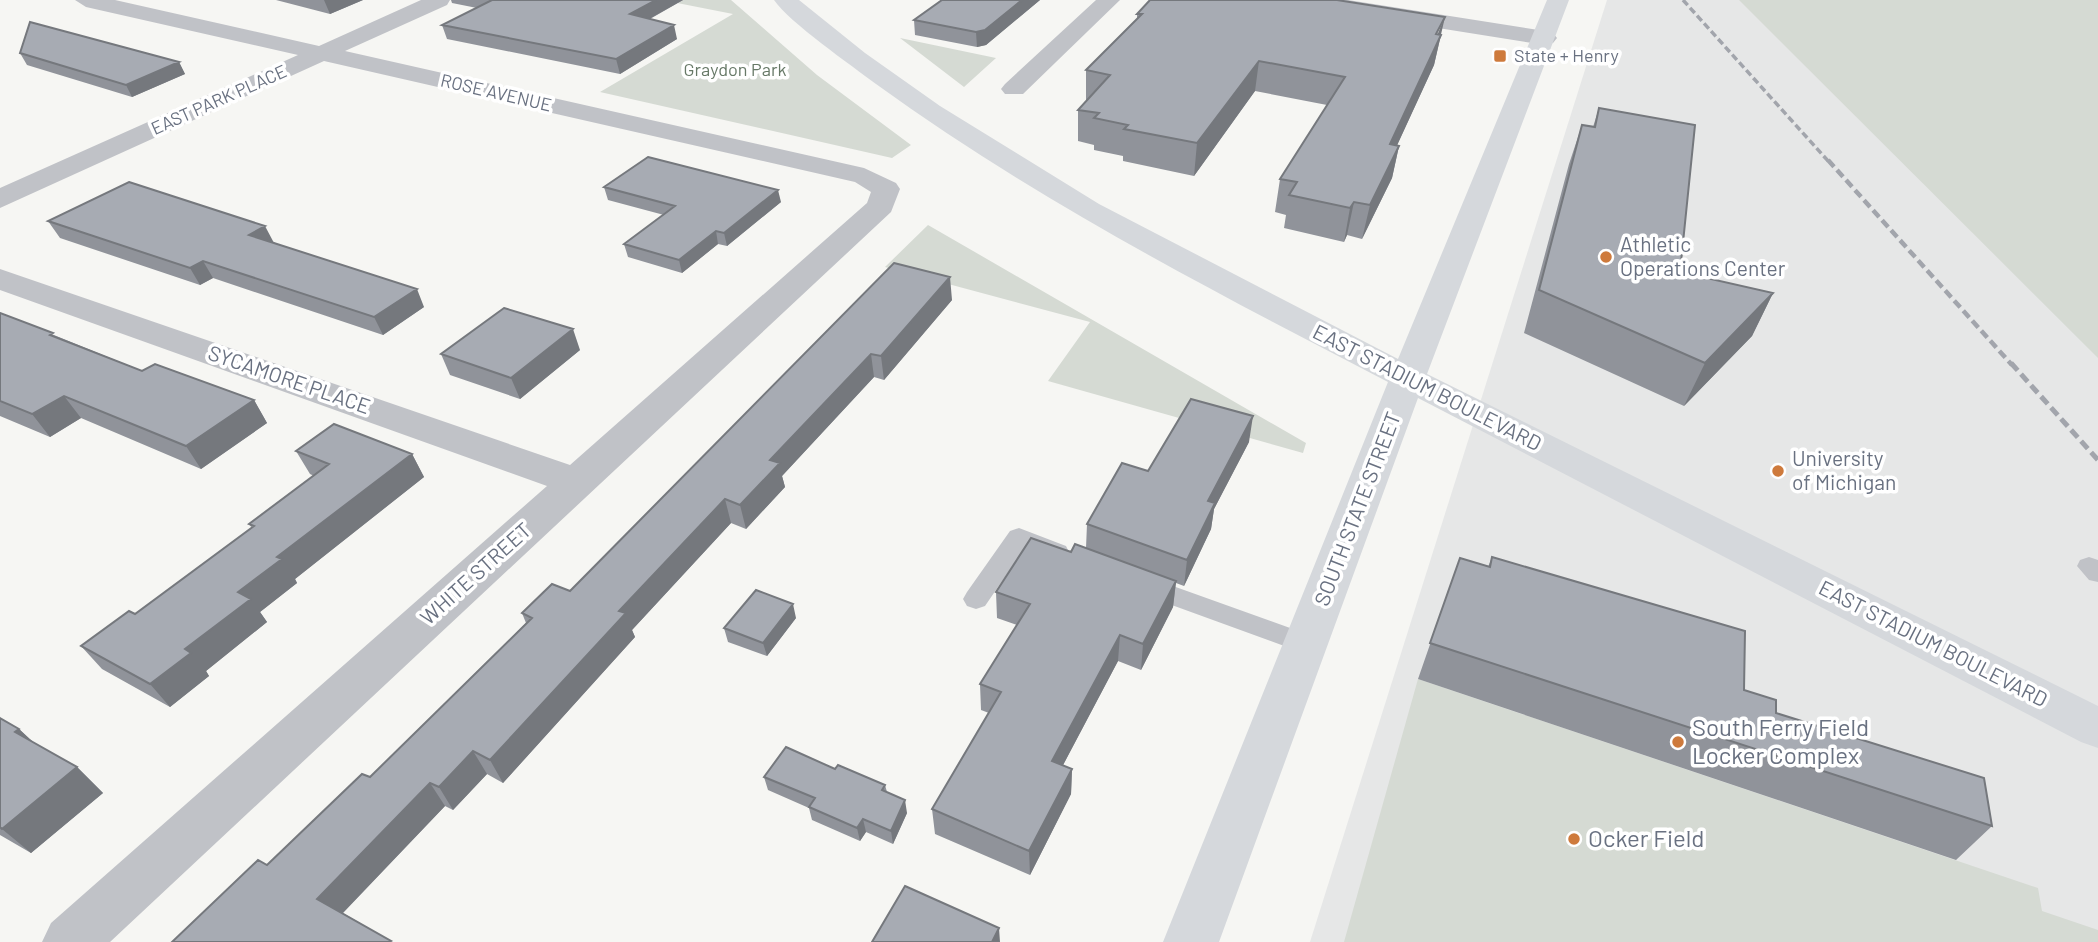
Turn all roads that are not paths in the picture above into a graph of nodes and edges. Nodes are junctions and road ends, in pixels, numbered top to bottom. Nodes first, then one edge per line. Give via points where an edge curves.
1 (86, 0) edge
2 (439, 0) edge
3 (785, 0) edge
4 (1109, 0) edge
5 (1306, 0) edge
6 (1558, 0) edge
7 (1545, 38) junction
8 (320, 54) junction
9 (1014, 89) dead end
10 (0, 199) edge
11 (881, 205) joint
12 (0, 279) edge
13 (577, 482) junction
14 (1084, 562) edge
15 (1123, 576) edge
16 (976, 599) dead end
17 (1306, 644) junction
18 (2098, 728) edge
19 (70, 942) edge
20 (1191, 942) edge

1 - 8 street, ROSE AVENUE
2 - 8 street, EAST PARK PLACE
3 - 18 main road, EAST STADIUM BOULEVARD via 833,41 957,131 1079,203 1308,327
4 - 9 street
5 - 7 street
6 - 7 main road, SOUTH STATE STREET
7 - 17 main road, SOUTH STATE STREET
8 - 10 street, EAST PARK PLACE
8 - 11 street, ROSE AVENUE via 864,176 886,189
11 - 13 street, WHITE STREET
12 - 13 street, SYCAMORE PLACE
13 - 19 street, WHITE STREET
14 - 16 lane via 1020,537
15 - 17 lane
17 - 20 main road, SOUTH STATE STREET

